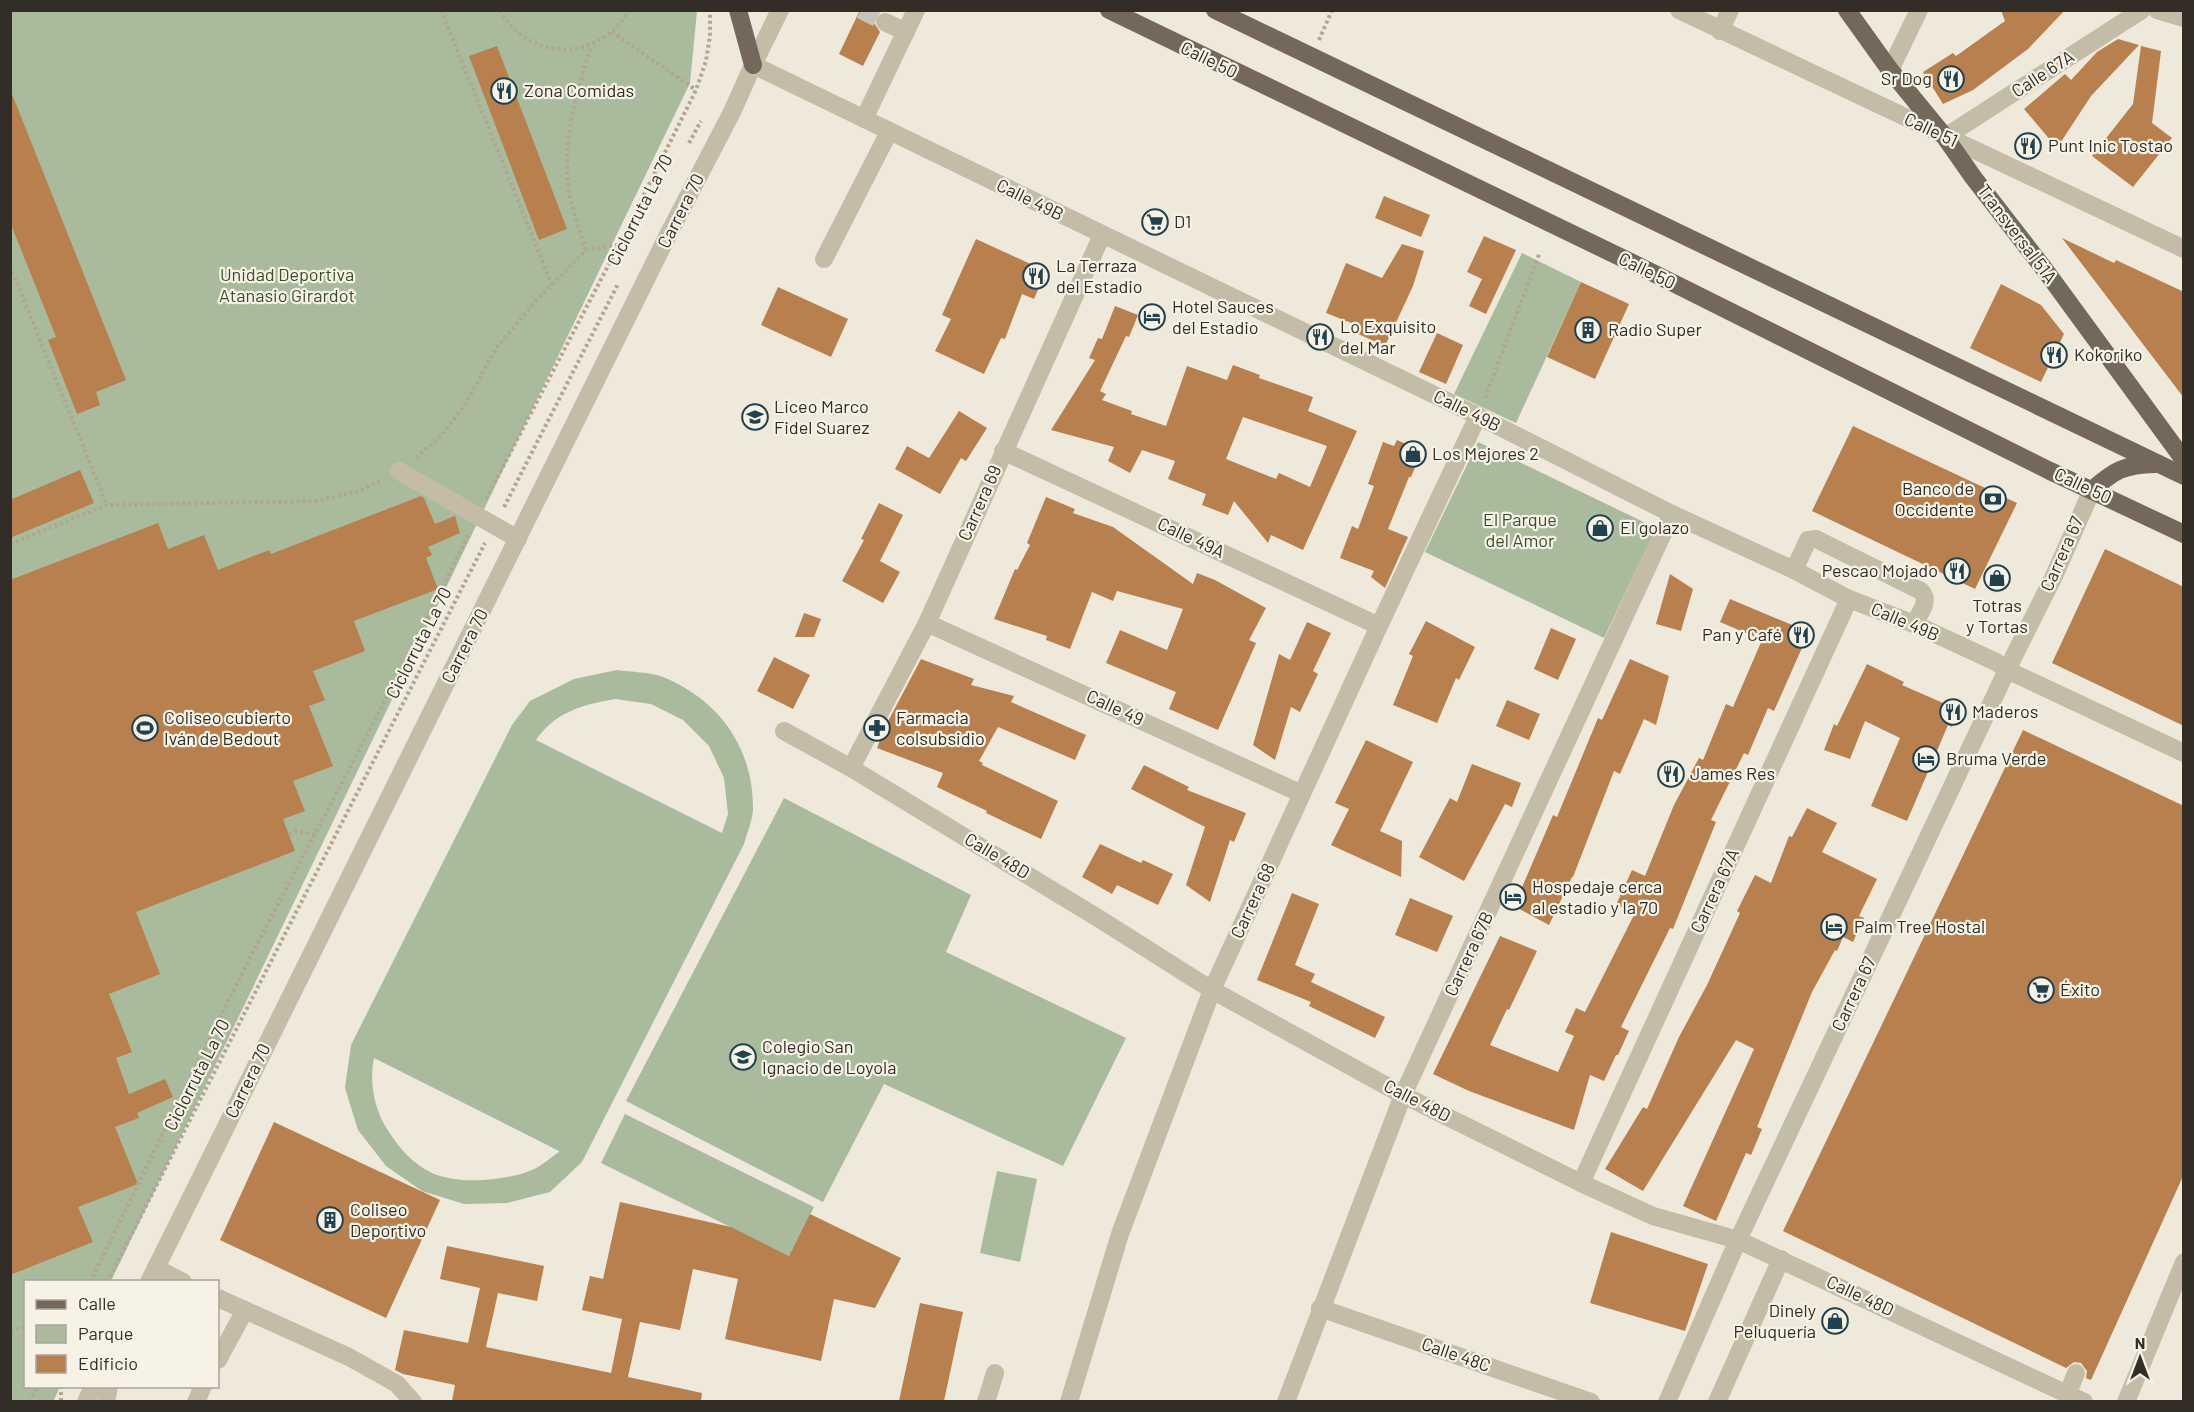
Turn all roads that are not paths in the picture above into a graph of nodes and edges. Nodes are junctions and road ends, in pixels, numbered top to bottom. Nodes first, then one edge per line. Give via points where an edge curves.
1 (738, 10) edge
2 (780, 10) edge
3 (916, 10) edge
4 (1109, 10) edge
5 (1215, 10) edge
6 (1679, 10) edge
7 (1730, 10) edge
8 (1847, 10) edge
9 (1919, 10) edge
10 (2142, 10) edge
11 (2157, 10) edge
12 (2184, 18) edge
13 (885, 22) tunnel mouth
14 (1720, 31) junction
15 (906, 32) junction
16 (753, 65) junction
17 (1890, 70) junction
18 (864, 119) junction
19 (889, 132) junction
20 (1945, 137) junction
21 (1102, 235) junction
22 (2182, 245) edge
23 (824, 259) dead end
24 (1478, 416) junction
25 (1003, 451) junction
26 (2184, 460) edge
27 (2156, 464) junction
28 (399, 471) road end
29 (2184, 476) edge
30 (2092, 490) junction
31 (1672, 514) junction
32 (2184, 534) edge
33 (518, 539) junction
34 (1794, 570) junction
35 (1849, 598) junction
36 (927, 623) junction
37 (1914, 624) junction
38 (1379, 626) junction
39 (2007, 670) junction
40 (784, 731) dead end
41 (2184, 753) edge
42 (851, 768) junction
43 (1302, 794) junction
44 (1212, 990) junction
45 (1403, 1095) junction
46 (1581, 1183) junction
47 (1738, 1240) junction
48 (1781, 1259) junction
49 (2184, 1262) edge
50 (152, 1275) edge
51 (178, 1280) edge
52 (219, 1298) edge
53 (1320, 1308) junction
54 (245, 1310) junction
55 (219, 1358) edge
56 (995, 1373) dead end
57 (2076, 1373) dead end
58 (2076, 1397) edge
59 (413, 1401) edge
60 (986, 1401) edge
61 (1069, 1401) edge
62 (1286, 1401) edge
63 (1591, 1401) edge
64 (1667, 1401) edge
65 (1717, 1401) edge
66 (2126, 1401) edge

1 - 16 main road
2 - 16 street, Carrera 70
3 - 15 street
4 - 30 main road, Calle 50
5 - 27 main road
6 - 14 street, Calle 51
7 - 14 street
8 - 17 main road, Transversal 51A
9 - 17 street
10 - 20 street, Calle 67A
11 - 12 street
13 - 15 street
14 - 20 street, Calle 51
15 - 18 street
16 - 18 street, Calle 49B
16 - 33 street, Carrera 70
17 - 20 main road, Transversal 51A
18 - 19 street, Calle 49B
19 - 21 street, Calle 49B
19 - 23 street
20 - 22 street, Calle 51
20 - 26 main road, Transversal 51A
21 - 24 street, Calle 49B
21 - 25 street, Carrera 69
24 - 31 street, Calle 49B
24 - 38 street, Carrera 68
25 - 36 street, Carrera 69
25 - 38 street, Calle 49A
27 - 29 main road
27 - 30 main road via 2112,472
28 - 33 street
30 - 32 main road, Calle 50
30 - 39 street, Carrera 67
31 - 34 street, Calle 49B
31 - 45 street, Carrera 67B
33 - 50 street, Carrera 70
34 - 35 street, Calle 49B
34 - 37 street via 1808,540 1816,539 1925,594 1926,600
35 - 37 street, Calle 49B
35 - 46 street, Carrera 67A
36 - 42 street, Carrera 69
36 - 43 street, Calle 49
37 - 39 street, Calle 49B
38 - 43 street, Carrera 68
39 - 41 street, Calle 49B
39 - 47 street, Carrera 67
40 - 42 street, Calle 48D
42 - 44 street, Calle 48D
43 - 44 street, Carrera 68
44 - 45 street, Calle 48D
44 - 61 street, Carrera 68 via 1120,1234
45 - 46 street, Calle 48D
45 - 53 street, Carrera 67B
46 - 47 street, Calle 48D via 1653,1216
47 - 48 street, Calle 48D
47 - 64 street, Carrera 67
48 - 58 street, Calle 48D
48 - 65 street
49 - 66 street
50 - 51 street
52 - 54 street
53 - 62 street, Carrera 67B
53 - 63 street, Calle 48C
54 - 55 street
54 - 59 street via 349,1357 389,1379
56 - 60 street
57 - 58 street

